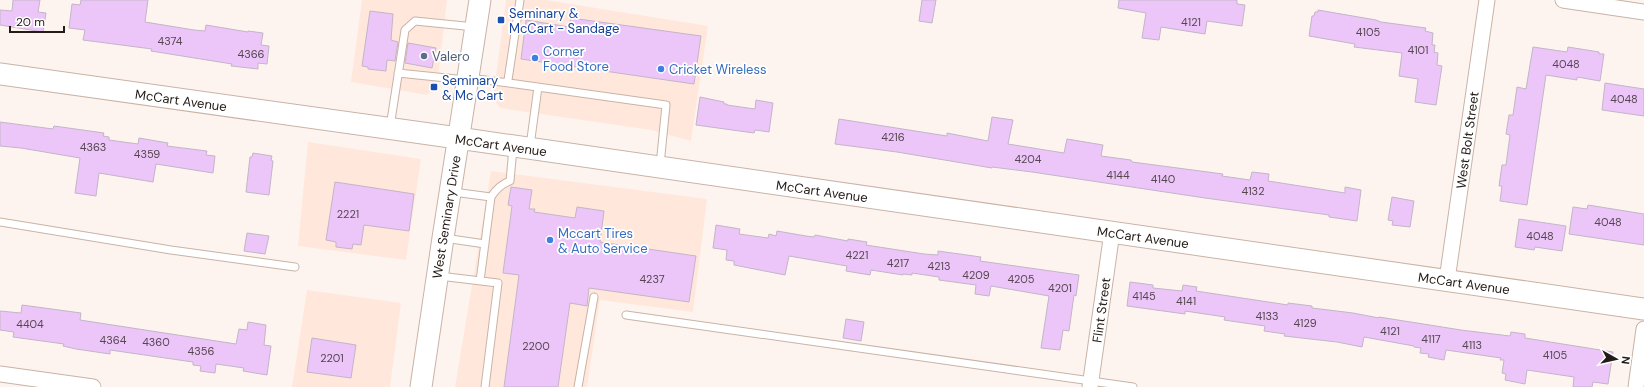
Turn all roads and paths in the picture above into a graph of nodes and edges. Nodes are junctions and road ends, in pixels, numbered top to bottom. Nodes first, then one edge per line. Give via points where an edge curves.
1 (480, 0) edge
2 (520, 0) edge
3 (1488, 0) edge
4 (1563, 0) edge
5 (1644, 12) edge
6 (476, 27) junction
7 (0, 74) edge
8 (398, 74) junction
9 (468, 79) junction
10 (509, 83) junction
11 (538, 87) junction
12 (390, 129) junction
13 (458, 138) junction
14 (521, 147) junction
15 (659, 167) junction
16 (450, 192) junction
17 (491, 197) junction
18 (0, 222) edge
19 (1112, 232) junction
20 (443, 238) junction
21 (485, 244) junction
22 (295, 267) dead end
23 (437, 276) junction
24 (1448, 280) junction
25 (480, 281) junction
26 (594, 297) dead end
27 (1644, 309) edge
28 (626, 315) dead end
29 (1644, 330) edge
30 (0, 374) edge
31 (1090, 384) edge
32 (93, 387) edge
33 (421, 387) edge
34 (485, 387) edge
35 (578, 387) edge
36 (1133, 387) edge
37 (1636, 387) edge

1 - 6 main road, West Seminary Drive
2 - 10 lane
3 - 24 street, West Bolt Street
4 - 5 street
6 - 8 lane via 415,21 405,30
6 - 9 main road, West Seminary Drive
7 - 12 main road, McCart Avenue
8 - 9 lane
8 - 12 lane
9 - 10 lane
9 - 13 main road, West Seminary Drive
10 - 11 lane
11 - 14 lane
11 - 15 lane via 666,105
12 - 13 main road, McCart Avenue
13 - 14 main road, McCart Avenue
13 - 16 main road, West Seminary Drive
14 - 15 main road, McCart Avenue
14 - 17 lane via 510,181 502,184
15 - 19 main road, McCart Avenue
16 - 17 lane
16 - 20 main road, West Seminary Drive
17 - 21 lane
18 - 22 lane
19 - 24 main road, McCart Avenue
19 - 31 street, Flint Street
20 - 21 lane
20 - 23 main road, West Seminary Drive
21 - 25 lane
23 - 25 lane
23 - 33 main road, West Seminary Drive
24 - 27 main road, McCart Avenue
25 - 34 lane via 498,283
26 - 35 lane
28 - 31 lane
29 - 37 street
30 - 32 street
31 - 36 lane

